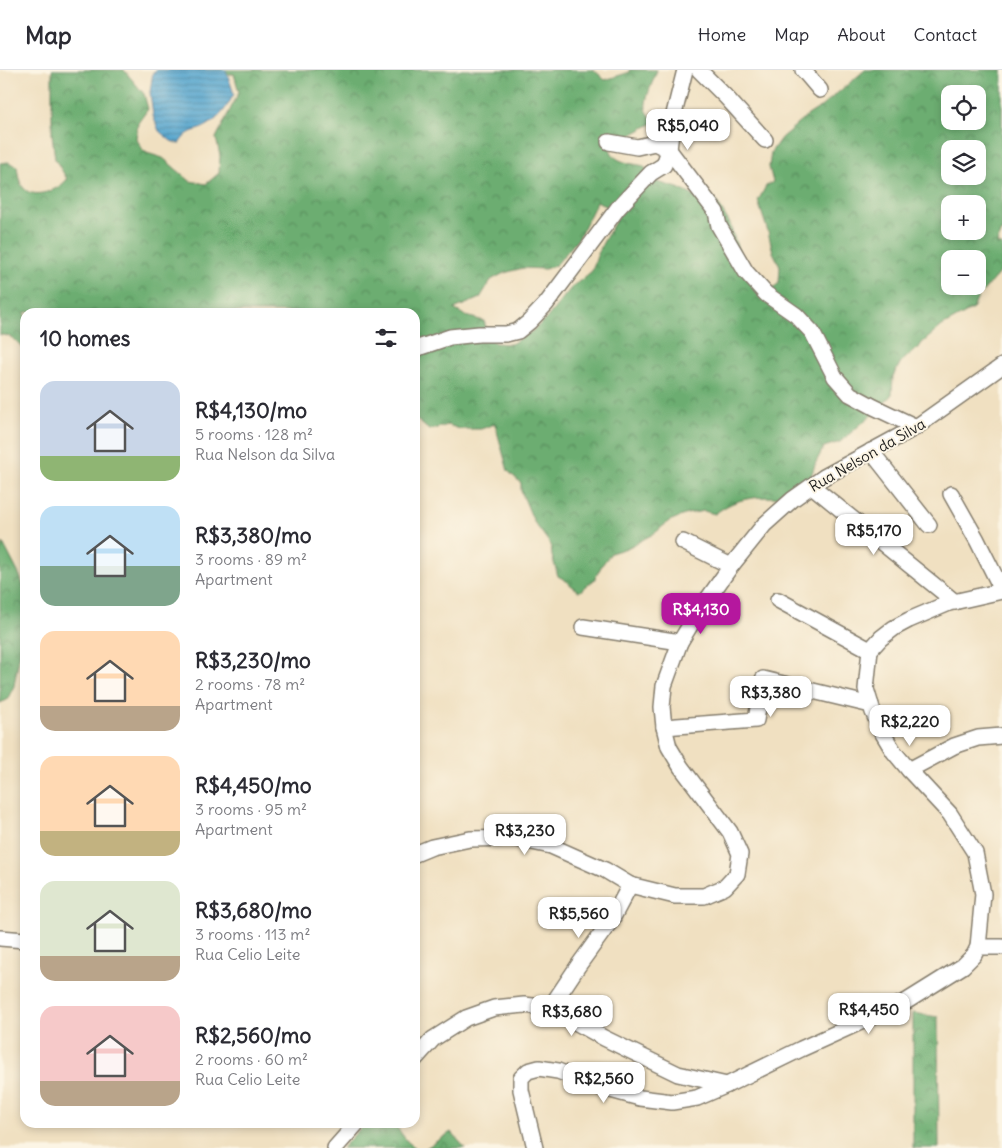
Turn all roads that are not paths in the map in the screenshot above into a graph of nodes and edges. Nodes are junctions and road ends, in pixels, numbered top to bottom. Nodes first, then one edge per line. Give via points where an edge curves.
1 (685, 70) edge
2 (699, 70) edge
3 (803, 70) edge
4 (820, 90) dead end
5 (765, 140) dead end
6 (609, 142) dead end
7 (669, 150) junction
8 (420, 347) edge
9 (1001, 371) edge
10 (916, 427) junction
11 (871, 451) junction
12 (812, 486) junction
13 (951, 494) dead end
14 (929, 525) dead end
15 (682, 542) dead end
16 (731, 566) junction
17 (1002, 590) edge
18 (778, 600) dead end
19 (955, 602) junction
20 (583, 627) dead end
21 (680, 642) junction
22 (870, 650) junction
23 (871, 704) junction
24 (664, 727) junction
25 (1002, 736) edge
26 (909, 770) junction
27 (420, 852) edge
28 (630, 885) junction
29 (0, 938) edge
30 (20, 940) edge
31 (978, 947) junction
32 (1002, 947) edge
33 (550, 1008) junction
34 (420, 1053) edge
35 (726, 1085) junction
36 (353, 1128) edge
37 (336, 1148) edge
38 (534, 1148) edge

1 - 7 street via 672,122
2 - 5 street
3 - 4 street
6 - 7 street via 637,146 655,143
7 - 8 street via 664,165 651,173 618,208 529,322 506,334 450,337
7 - 10 street via 716,212 719,226 746,272 766,294 796,315 812,332 835,377 850,394
9 - 10 street, Rua Nelson da Silva
10 - 11 street, Rua Nelson da Silva
11 - 12 street, Rua Nelson da Silva
11 - 14 street
12 - 16 street, Rua Nelson da Silva via 764,526
12 - 19 street
13 - 17 street
15 - 16 street
16 - 21 street, Rua Nelson da Silva
17 - 19 street
18 - 22 street
19 - 22 street via 894,628
20 - 21 street
21 - 24 street, Rua Nelson da Silva via 664,686
22 - 23 street via 866,689
23 - 24 street via 763,679 756,720
23 - 26 street via 882,732
24 - 28 street, Rua Nelson da Silva via 669,747 681,767 730,832 740,854 737,874 725,887 704,896 675,896
25 - 26 street via 978,738 954,746
26 - 31 street via 950,814 975,853 983,894
27 - 28 street, Rua Nelson da Silva via 470,839 513,838 551,846
28 - 33 street via 612,919
29 - 30 street
31 - 32 street
31 - 35 street via 963,966 907,1002
33 - 34 street via 524,1005 494,1008 466,1018 433,1039
33 - 35 street via 678,1074
35 - 38 street via 697,1098 672,1102 640,1098 558,1071 539,1068 528,1071 521,1078 521,1090
36 - 37 street

